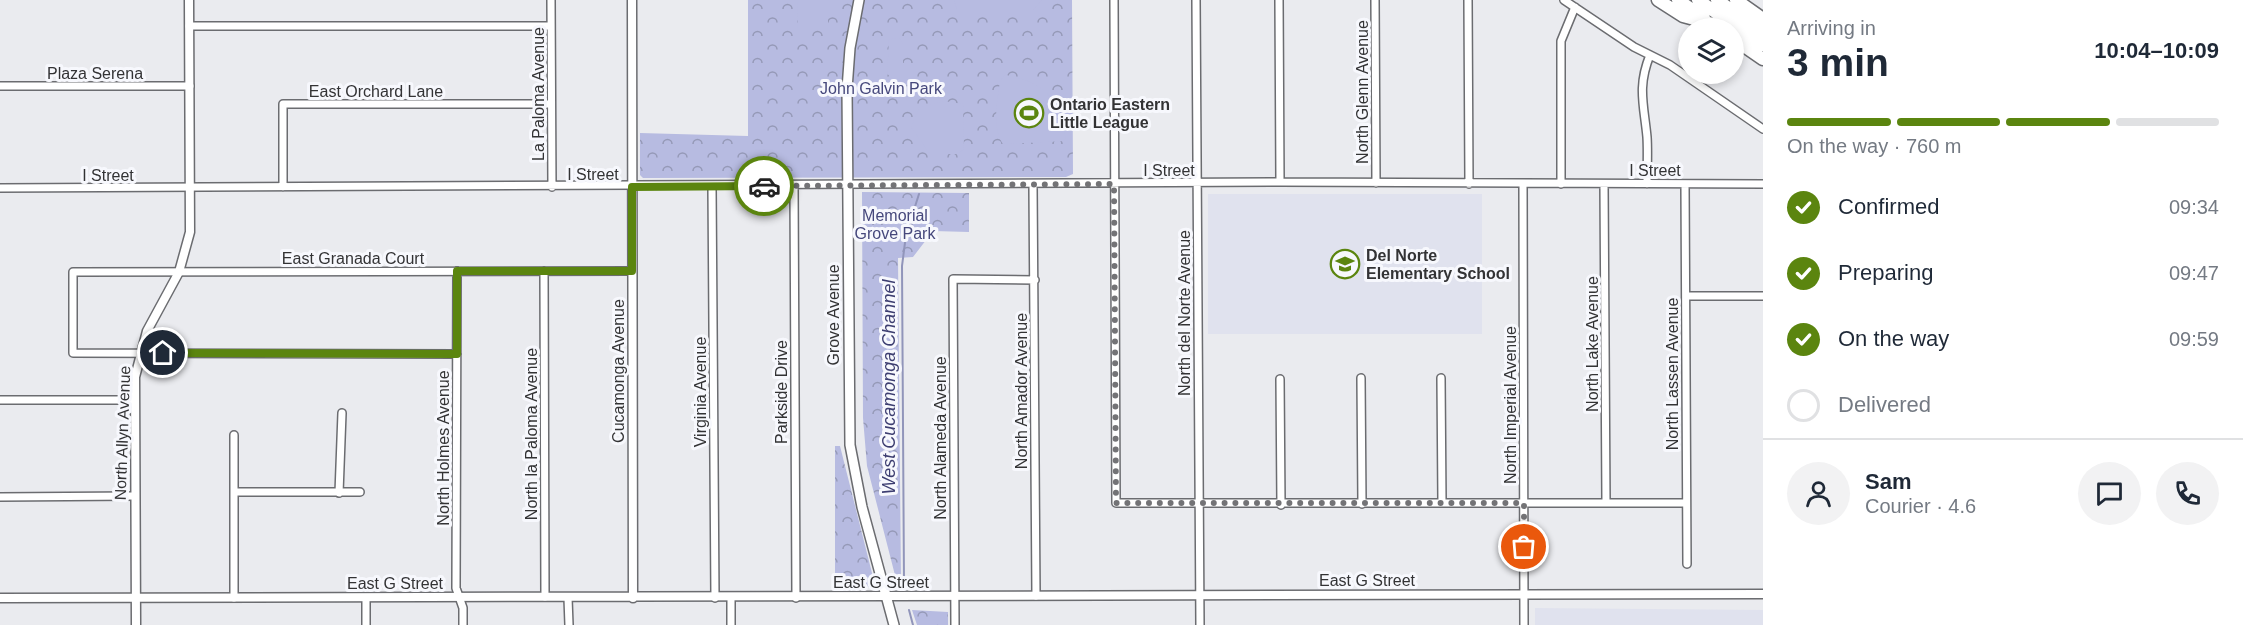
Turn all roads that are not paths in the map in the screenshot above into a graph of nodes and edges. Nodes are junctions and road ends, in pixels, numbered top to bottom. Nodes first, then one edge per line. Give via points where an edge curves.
1 (189, 0) edge
2 (551, 0) edge
3 (632, 0) edge
4 (860, 0) edge
5 (1114, 0) edge
6 (1197, 0) edge
7 (1279, 0) edge
8 (1375, 0) edge
9 (1468, 0) edge
10 (1564, 0) edge
11 (1658, 0) edge
12 (1678, 0) edge
13 (1698, 0) edge
14 (1717, 0) edge
15 (1736, 0) edge
16 (1748, 0) edge
17 (1575, 7) junction
18 (1690, 18) edge
19 (1704, 18) edge
20 (1762, 18) edge
21 (189, 26) junction
22 (551, 26) junction
23 (1763, 32) edge
24 (1763, 45) edge
25 (1744, 46) edge
26 (1650, 55) junction
27 (1763, 59) edge
28 (0, 86) edge
29 (190, 86) junction
30 (551, 104) junction
31 (1763, 129) edge
32 (1280, 182) junction
33 (1197, 183) junction
34 (1376, 183) junction
35 (1114, 184) junction
36 (1469, 184) junction
37 (1523, 184) junction
38 (1561, 184) junction
39 (1604, 184) junction
40 (1647, 184) junction
41 (1685, 184) junction
42 (1763, 184) edge
43 (847, 185) junction
44 (712, 186) junction
45 (794, 186) junction
46 (1033, 186) junction
47 (283, 187) junction
48 (552, 187) junction
49 (632, 187) junction
50 (0, 188) edge
51 (190, 188) junction
52 (457, 271) junction
53 (544, 271) junction
54 (632, 271) junction
55 (179, 272) junction
56 (1035, 280) junction
57 (1686, 296) junction
58 (1763, 296) edge
59 (140, 352) junction
60 (457, 354) junction
61 (1361, 378) dead end
62 (1441, 378) dead end
63 (1280, 379) dead end
64 (0, 400) edge
65 (134, 400) junction
66 (342, 412) dead end
67 (234, 435) dead end
68 (235, 492) junction
69 (339, 492) junction
70 (360, 492) dead end
71 (134, 496) junction
72 (0, 497) edge
73 (1199, 503) junction
74 (1442, 503) junction
75 (1524, 503) junction
76 (1606, 503) junction
77 (1686, 503) junction
78 (1362, 504) junction
79 (1281, 505) junction
80 (1686, 564) dead end
81 (1763, 594) edge
82 (1524, 595) junction
83 (954, 596) junction
84 (1035, 596) junction
85 (1200, 596) junction
86 (459, 597) junction
87 (545, 597) junction
88 (887, 597) junction
89 (0, 598) edge
90 (135, 598) junction
91 (234, 598) junction
92 (366, 598) junction
93 (568, 598) junction
94 (633, 598) junction
95 (715, 598) junction
96 (731, 598) junction
97 (796, 598) junction
98 (136, 625) edge
99 (366, 625) edge
100 (463, 625) edge
101 (569, 625) edge
102 (731, 625) edge
103 (894, 625) edge
104 (955, 625) edge
105 (1200, 625) edge
106 (1524, 625) edge

1 - 21 street, North Allyn Avenue
2 - 22 street, La Paloma Avenue
3 - 49 street, Cucamonga Avenue
4 - 43 main road, Grove Avenue via 849,59
5 - 35 street
6 - 33 street, North del Norte Avenue
7 - 32 street
8 - 34 street, North Glenn Avenue
9 - 36 street
10 - 17 street
11 - 18 highway
12 - 19 highway
13 - 24 highway
14 - 23 highway
15 - 20 highway
16 - 20 highway
17 - 26 street
17 - 38 street via 1561,41
21 - 22 street
21 - 29 street, North Allyn Avenue
22 - 30 street, La Paloma Avenue
25 - 27 highway
26 - 31 street
26 - 40 street via 1642,75
28 - 29 street, Plaza Serena
29 - 51 street, North Allyn Avenue
30 - 47 street, East Orchard Lane via 283,104
30 - 48 street, La Paloma Avenue
32 - 33 street, I Street
32 - 34 street, I Street
33 - 35 street, I Street
33 - 73 street, North del Norte Avenue
34 - 36 street, I Street
35 - 46 street, I Street
35 - 73 street via 1116,503
36 - 37 street, I Street
37 - 38 street, I Street
37 - 75 street, North Imperial Avenue
38 - 39 street, I Street
39 - 40 street, I Street
39 - 76 street, North Lake Avenue
40 - 41 street, I Street
41 - 42 street, I Street
41 - 57 street, North Lassen Avenue
43 - 45 street, I Street
43 - 46 street, I Street
43 - 88 main road, Grove Avenue via 850,446
44 - 45 street, I Street
44 - 49 street, I Street
44 - 95 street, Virginia Avenue
45 - 97 street, Parkside Drive
46 - 56 street, North Amador Avenue
47 - 48 street, I Street
47 - 51 street, I Street
48 - 49 street, I Street
49 - 54 street, Cucamonga Avenue
50 - 51 street, I Street
51 - 55 street, North Allyn Avenue via 190,232
52 - 53 street, East Granada Court
52 - 55 street, East Granada Court
52 - 60 street, North Holmes Avenue
53 - 54 street, East Granada Court
53 - 87 street, North la Paloma Avenue
54 - 94 street, Cucamonga Avenue
55 - 59 street, North Allyn Avenue
55 - 59 street, East Granada Court via 74,272 74,353
56 - 83 street, North Alameda Avenue via 953,279
56 - 84 street, North Amador Avenue
57 - 58 street
57 - 77 street, North Lassen Avenue
59 - 60 street
59 - 65 street, North Allyn Avenue
60 - 86 street, North Holmes Avenue
61 - 78 street
62 - 74 street
63 - 79 street
64 - 65 street
65 - 71 street, North Allyn Avenue
66 - 69 street
67 - 68 street
68 - 69 street
68 - 91 street
69 - 70 street
71 - 72 street
71 - 90 street, North Allyn Avenue
73 - 79 street
73 - 85 street, North del Norte Avenue
74 - 75 street
74 - 78 street
75 - 76 street
75 - 82 street, North Imperial Avenue
76 - 77 street
77 - 80 street, North Lassen Avenue
78 - 79 street
81 - 82 street, East G Street
82 - 85 street, East G Street
82 - 106 street, North Imperial Avenue
83 - 84 street, East G Street
83 - 88 street, East G Street
83 - 104 street, North Alameda Avenue
84 - 85 street, East G Street
85 - 105 street, North del Norte Avenue
86 - 87 street, East G Street
86 - 92 street, East G Street
86 - 100 street, North Holmes Avenue
87 - 93 street, East G Street
88 - 97 street, East G Street
88 - 103 main road, Grove Avenue
89 - 90 street, East G Street
90 - 91 street, East G Street
90 - 98 street, North Allyn Avenue
91 - 92 street, East G Street
92 - 99 street
93 - 94 street, East G Street
93 - 101 street
94 - 95 street, East G Street
95 - 96 street, East G Street
96 - 97 street, East G Street
96 - 102 street

